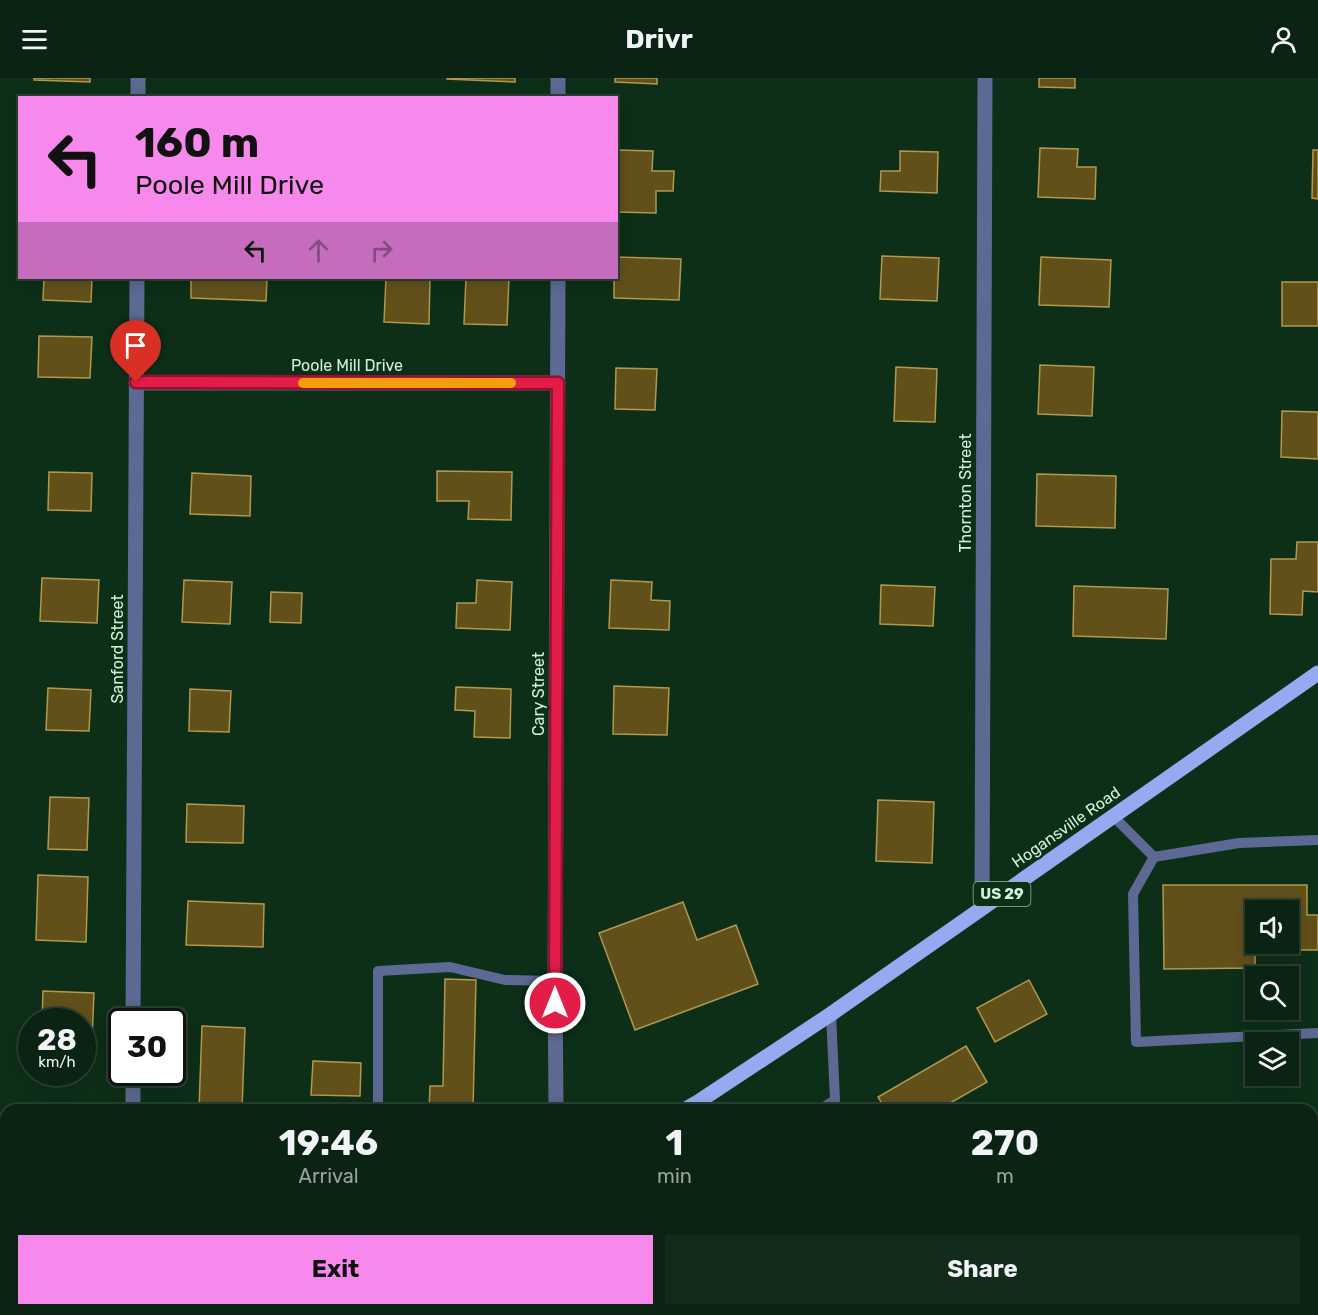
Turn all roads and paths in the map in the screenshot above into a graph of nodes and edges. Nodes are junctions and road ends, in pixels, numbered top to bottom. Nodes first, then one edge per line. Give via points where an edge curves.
1 (138, 78) edge
2 (558, 78) edge
3 (985, 78) edge
4 (138, 96) edge
5 (558, 96) edge
6 (137, 279) edge
7 (558, 279) edge
8 (136, 382) junction
9 (558, 383) junction
10 (1318, 673) edge
11 (1113, 816) junction
12 (1318, 840) edge
13 (1154, 857) junction
14 (982, 908) junction
15 (555, 981) junction
16 (133, 1008) edge
17 (831, 1014) junction
18 (1318, 1033) edge
19 (133, 1086) edge
20 (133, 1104) edge
21 (378, 1104) edge
22 (556, 1104) edge
23 (694, 1104) edge
24 (829, 1104) edge

1 - 4 street
2 - 5 street
3 - 14 street, Thornton Street
6 - 8 street, Sanford Street
7 - 9 street, Cary Street
8 - 9 street, Poole Mill Drive
8 - 16 street, Sanford Street
9 - 15 street, Cary Street
10 - 11 main road, Hogansville Road / US 29
11 - 13 lane
11 - 14 main road, Hogansville Road / US 29
12 - 13 lane via 1239,843
13 - 18 lane via 1133,894 1136,1042
14 - 17 main road, Hogansville Road / US 29
15 - 21 lane via 505,980 450,967 378,971
15 - 22 street, Cary Street
17 - 23 main road, Hogansville Road / US 29
17 - 24 lane via 835,1100
19 - 20 street

